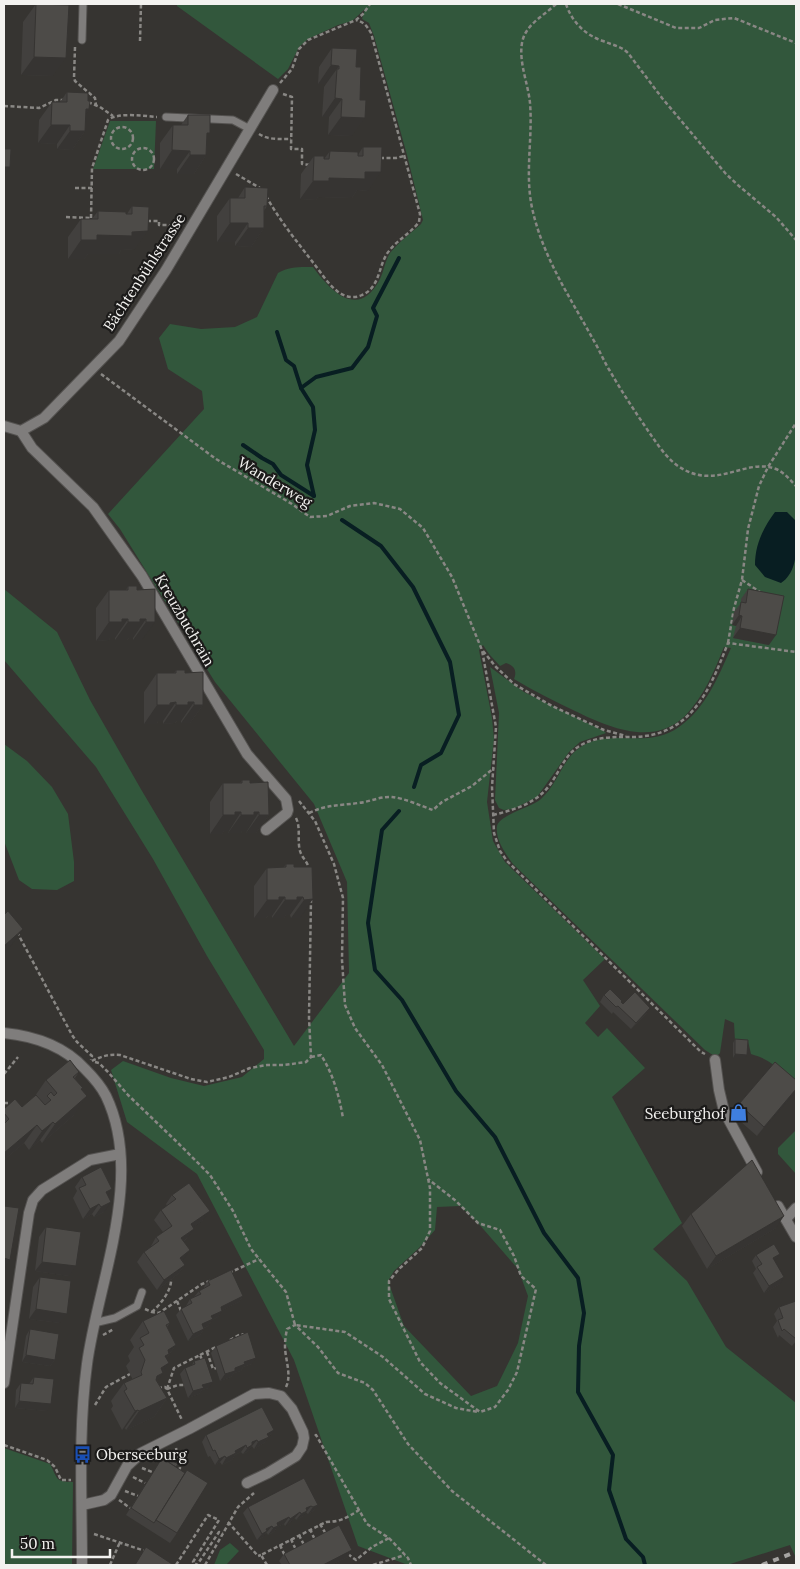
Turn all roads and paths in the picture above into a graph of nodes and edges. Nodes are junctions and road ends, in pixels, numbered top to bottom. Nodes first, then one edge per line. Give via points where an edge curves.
1 (83, 4) edge
2 (141, 4) edge
3 (370, 4) edge
4 (556, 4) edge
5 (566, 4) edge
6 (618, 4) edge
7 (356, 20) junction
8 (79, 41) joint
9 (140, 41) dead end
10 (796, 43) edge
11 (273, 90) joint
12 (71, 100) edge
13 (84, 102) edge
14 (292, 104) dead end
15 (96, 105) junction
16 (4, 106) edge
17 (112, 116) junction
18 (166, 117) joint
19 (250, 129) junction
20 (104, 132) junction
21 (112, 134) junction
22 (269, 138) dead end
23 (291, 139) junction
24 (130, 145) junction
25 (136, 151) junction
26 (404, 156) junction
27 (373, 158) edge
28 (311, 165) dead end
29 (226, 169) junction
30 (75, 188) dead end
31 (92, 188) junction
32 (66, 218) dead end
33 (82, 218) junction
34 (91, 218) junction
35 (100, 218) edge
36 (141, 220) edge
37 (82, 223) edge
38 (166, 225) dead end
39 (796, 240) edge
40 (92, 368) junction
41 (796, 423) edge
42 (4, 426) edge
43 (21, 432) junction
44 (768, 467) junction
45 (796, 486) edge
46 (742, 580) junction
47 (760, 592) edge
48 (728, 643) junction
49 (482, 650) junction
50 (796, 652) edge
51 (629, 737) junction
52 (494, 768) junction
53 (296, 798) dead end
54 (288, 810) junction
55 (309, 813) junction
56 (493, 816) junction
57 (266, 830) edge
58 (309, 871) edge
59 (311, 892) edge
60 (16, 930) edge
61 (4, 1033) edge
62 (18, 1057) dead end
63 (311, 1057) junction
64 (715, 1060) joint
65 (91, 1062) junction
66 (4, 1074) edge
67 (4, 1103) edge
68 (16, 1110) edge
69 (344, 1118) dead end
70 (120, 1154) junction
71 (428, 1179) junction
72 (762, 1180) edge
73 (772, 1197) edge
74 (796, 1208) edge
75 (782, 1216) junction
76 (796, 1237) edge
77 (259, 1259) junction
78 (227, 1273) edge
79 (171, 1279) edge
80 (214, 1279) edge
81 (197, 1288) junction
82 (142, 1292) dead end
83 (200, 1294) edge
84 (186, 1295) junction
85 (189, 1299) edge
86 (177, 1301) junction
87 (137, 1306) junction
88 (152, 1312) junction
89 (182, 1313) edge
90 (94, 1323) junction
91 (295, 1325) junction
92 (246, 1338) edge
93 (225, 1343) edge
94 (221, 1345) edge
95 (207, 1352) junction
96 (200, 1355) junction
97 (204, 1364) edge
98 (216, 1368) dead end
99 (130, 1374) dead end
100 (4, 1383) edge
101 (184, 1385) dead end
102 (167, 1388) junction
103 (152, 1391) edge
104 (281, 1396) junction
105 (91, 1407) dead end
106 (480, 1412) junction
107 (181, 1418) dead end
108 (304, 1438) junction
109 (173, 1444) dead end
110 (4, 1445) edge
111 (136, 1465) dead end
112 (152, 1472) edge
113 (130, 1475) dead end
114 (181, 1477) edge
115 (73, 1480) dead end
116 (252, 1481) joint
117 (145, 1483) edge
118 (124, 1491) dead end
119 (138, 1496) edge
120 (119, 1500) dead end
121 (82, 1505) junction
122 (130, 1508) edge
123 (358, 1510) junction
124 (228, 1522) junction
125 (320, 1524) junction
126 (310, 1529) junction
127 (223, 1533) junction
128 (94, 1534) dead end
129 (299, 1535) junction
130 (326, 1536) edge
131 (389, 1538) junction
132 (291, 1540) junction
133 (316, 1541) edge
134 (120, 1542) junction
135 (280, 1545) junction
136 (305, 1547) edge
137 (296, 1551) edge
138 (346, 1551) edge
139 (146, 1552) edge
140 (261, 1555) junction
141 (405, 1555) junction
142 (286, 1557) edge
143 (82, 1565) edge
144 (110, 1565) edge
145 (176, 1565) edge
146 (205, 1565) edge
147 (267, 1565) edge
148 (373, 1565) edge
149 (411, 1565) edge
150 (546, 1565) edge

1 - 8 lane
2 - 9 path
3 - 7 path
4 - 44 path via 532,24 524,36 521,51 530,109 532,211 545,250 609,370 643,424 676,465 689,473 715,477
5 - 39 path via 569,14 588,34 628,53 726,174 776,217
6 - 10 path via 676,28 699,28 715,20 734,18
7 - 11 path via 308,40 299,49 292,68
7 - 26 path via 368,27 371,33
8 - 15 path via 74,78 95,98
11 - 19 street, Bächtenbühlstrasse
12 - 16 path via 56,100 39,108
13 - 15 path
14 - 23 path
15 - 17 path
17 - 18 path
17 - 20 path
18 - 19 lane via 233,120
19 - 29 street, Bächtenbühlstrasse
20 - 21 path
20 - 31 path via 92,168
21 - 24 path via 112,142 117,148 124,149
21 - 24 path via 116,128 128,128 134,138
22 - 23 path
23 - 28 path via 291,149 302,149 302,164
24 - 25 path
25 - 25 path via 144,148 151,152 154,160 150,167 142,170 135,166 132,158
26 - 27 path
26 - 29 path via 420,214 419,222 389,250 380,276 369,290 352,298 337,291 327,280 263,192
29 - 40 street, Bächtenbühlstrasse via 119,341
30 - 31 path
31 - 34 path
32 - 33 path
33 - 34 path
33 - 37 path
34 - 35 path
36 - 38 path via 159,221 159,225
40 - 43 street, Bächtenbühlstrasse via 44,418
40 - 49 path, Wanderweg via 216,459 310,517 327,516 350,506 374,503 400,509 423,528 441,557
41 - 44 path
42 - 43 street
43 - 54 street, Kreuzbuchrain via 32,448 93,507 142,576 247,754 286,799
44 - 45 path via 786,475
44 - 46 path via 759,486 748,529
46 - 47 path
46 - 48 path
48 - 50 path
48 - 51 path via 716,675 690,715 658,733
49 - 51 path, Wanderweg via 514,684 568,714
49 - 52 path, Wanderweg via 496,727
51 - 56 path via 590,740 566,758 549,786 536,799
52 - 55 path via 433,810 394,797 336,804
52 - 56 path, Wanderweg
53 - 55 path
54 - 57 street
54 - 58 path via 297,818 300,851 309,864
55 - 71 path via 334,864 343,898 345,1005 355,1028 382,1065 420,1140
56 - 64 path, Wanderweg via 494,834 507,861 701,1052
59 - 63 path
60 - 65 path via 72,1035 92,1056
61 - 70 street via 37,1039 70,1055 82,1066 106,1096
62 - 66 path
63 - 65 path via 306,1062 250,1068 207,1082 120,1055 111,1054
63 - 69 path via 320,1055 330,1070
64 - 72 street via 724,1111
65 - 77 path via 99,1063 210,1175
67 - 68 path
70 - 90 street via 117,1216
70 - 100 street via 90,1160 42,1190 33,1200 28,1213
71 - 106 path via 430,1231 422,1248 390,1281 389,1299 420,1362 440,1383
71 - 106 path via 478,1223 500,1230 521,1276 536,1289 517,1372 495,1407
73 - 75 street
74 - 75 street
75 - 76 street
77 - 78 path
77 - 91 path via 286,1292
79 - 88 path via 172,1284
80 - 81 path
81 - 83 path
81 - 84 path
82 - 87 lane
84 - 85 path
84 - 86 path
86 - 88 path via 159,1313
86 - 89 path
87 - 88 path
87 - 90 lane via 115,1318
90 - 121 street via 87,1364 82,1436
91 - 104 path via 287,1329 288,1382
91 - 106 path via 345,1332 383,1357 426,1394 456,1408
91 - 150 path via 338,1372 365,1383 373,1390 408,1444 452,1491
92 - 93 path via 241,1334
94 - 95 path
95 - 96 path
95 - 98 path
96 - 97 path
96 - 102 path via 174,1368
99 - 105 path via 106,1387
101 - 102 path
102 - 103 path via 160,1386
102 - 107 path
104 - 108 street via 292,1409
104 - 121 street via 270,1392 254,1394 141,1453 127,1466 112,1495
108 - 116 street via 296,1456
108 - 123 path via 316,1435
109 - 114 path
110 - 115 path via 46,1460 55,1467 60,1480
111 - 112 path
113 - 117 path
116 - 124 path via 261,1487 238,1507
118 - 119 path
120 - 122 path
121 - 143 street
123 - 125 path via 347,1518
123 - 131 path via 366,1524
124 - 127 path
124 - 140 path via 258,1556
125 - 126 path
125 - 130 path
126 - 129 path
126 - 133 path
127 - 145 path via 219,1532 197,1565 193,1562 219,1520 208,1515
127 - 146 path
128 - 134 path
129 - 132 path
129 - 136 path
131 - 138 path via 356,1560
131 - 141 path
132 - 135 path
132 - 137 path
134 - 139 path
134 - 144 path
135 - 140 path
135 - 142 path
140 - 147 path
141 - 148 path
141 - 149 path

